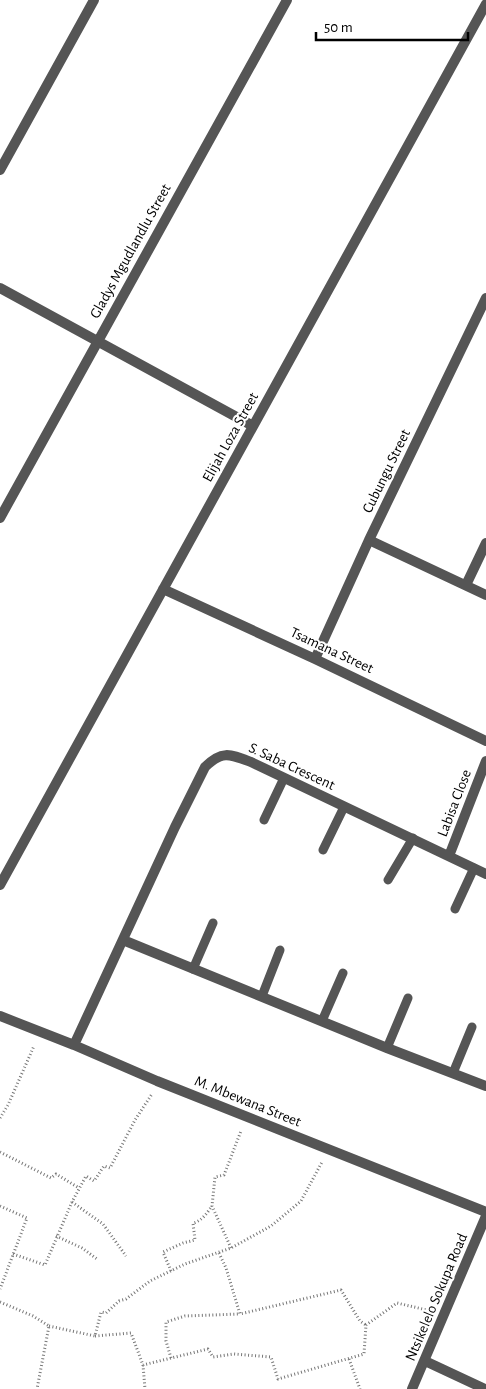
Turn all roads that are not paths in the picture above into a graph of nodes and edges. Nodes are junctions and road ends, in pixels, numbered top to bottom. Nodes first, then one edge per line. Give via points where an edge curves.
1 (94, 0) edge
2 (287, 0) edge
3 (486, 4) edge
4 (0, 170) edge
5 (0, 288) edge
6 (486, 298) edge
7 (97, 342) junction
8 (253, 426) junction
9 (0, 518) edge
10 (369, 540) junction
11 (486, 543) edge
12 (466, 585) junction
13 (163, 590) junction
14 (486, 595) edge
15 (315, 658) junction
16 (486, 741) edge
17 (486, 761) edge
18 (284, 778) junction
19 (344, 806) junction
20 (264, 820) dead end
21 (413, 838) junction
22 (323, 850) dead end
23 (449, 856) junction
24 (474, 868) junction
25 (486, 874) edge
26 (388, 880) dead end
27 (0, 885) edge
28 (455, 910) dead end
29 (213, 923) dead end
30 (123, 940) junction
31 (280, 950) dead end
32 (193, 969) junction
33 (343, 973) dead end
34 (262, 996) junction
35 (408, 998) dead end
36 (0, 1016) edge
37 (322, 1021) junction
38 (472, 1027) dead end
39 (74, 1045) junction
40 (386, 1048) junction
41 (453, 1073) junction
42 (486, 1086) edge
43 (486, 1212) edge
44 (486, 1216) edge
45 (425, 1361) junction
46 (412, 1389) edge
47 (485, 1389) edge

1 - 4 street
2 - 7 street, Gladys Mgudlandlu Street
3 - 8 street, Elijah Loza Street
5 - 7 street
6 - 10 street, Cubungu Street
7 - 8 street
7 - 9 street, Gladys Mgudlandlu Street
8 - 13 street, Elijah Loza Street
10 - 12 street
10 - 15 street, Cubungu Street
11 - 12 street
12 - 14 street
13 - 15 street, Tsamana Street
13 - 27 street, Elijah Loza Street
15 - 16 street, Tsamana Street
17 - 23 street, Labisa Close
18 - 19 street, S. Saba Crescent
18 - 20 lane
18 - 30 street, S. Saba Crescent via 228,754 220,755 205,767
19 - 21 street, S. Saba Crescent
19 - 22 lane
21 - 23 street, S. Saba Crescent
21 - 26 lane
23 - 24 street, S. Saba Crescent
24 - 25 street, S. Saba Crescent
24 - 28 lane
29 - 32 lane
30 - 32 street
30 - 39 street, S. Saba Crescent
31 - 34 lane
32 - 34 street
33 - 37 lane
34 - 37 street
35 - 40 lane
36 - 39 street, M. Mbewana Street
37 - 40 street
38 - 41 lane
39 - 43 street, M. Mbewana Street
40 - 41 street
41 - 42 street
44 - 45 street, Ntsikelelo Sokupa Road
45 - 46 street, Ntsikelelo Sokupa Road
45 - 47 street

